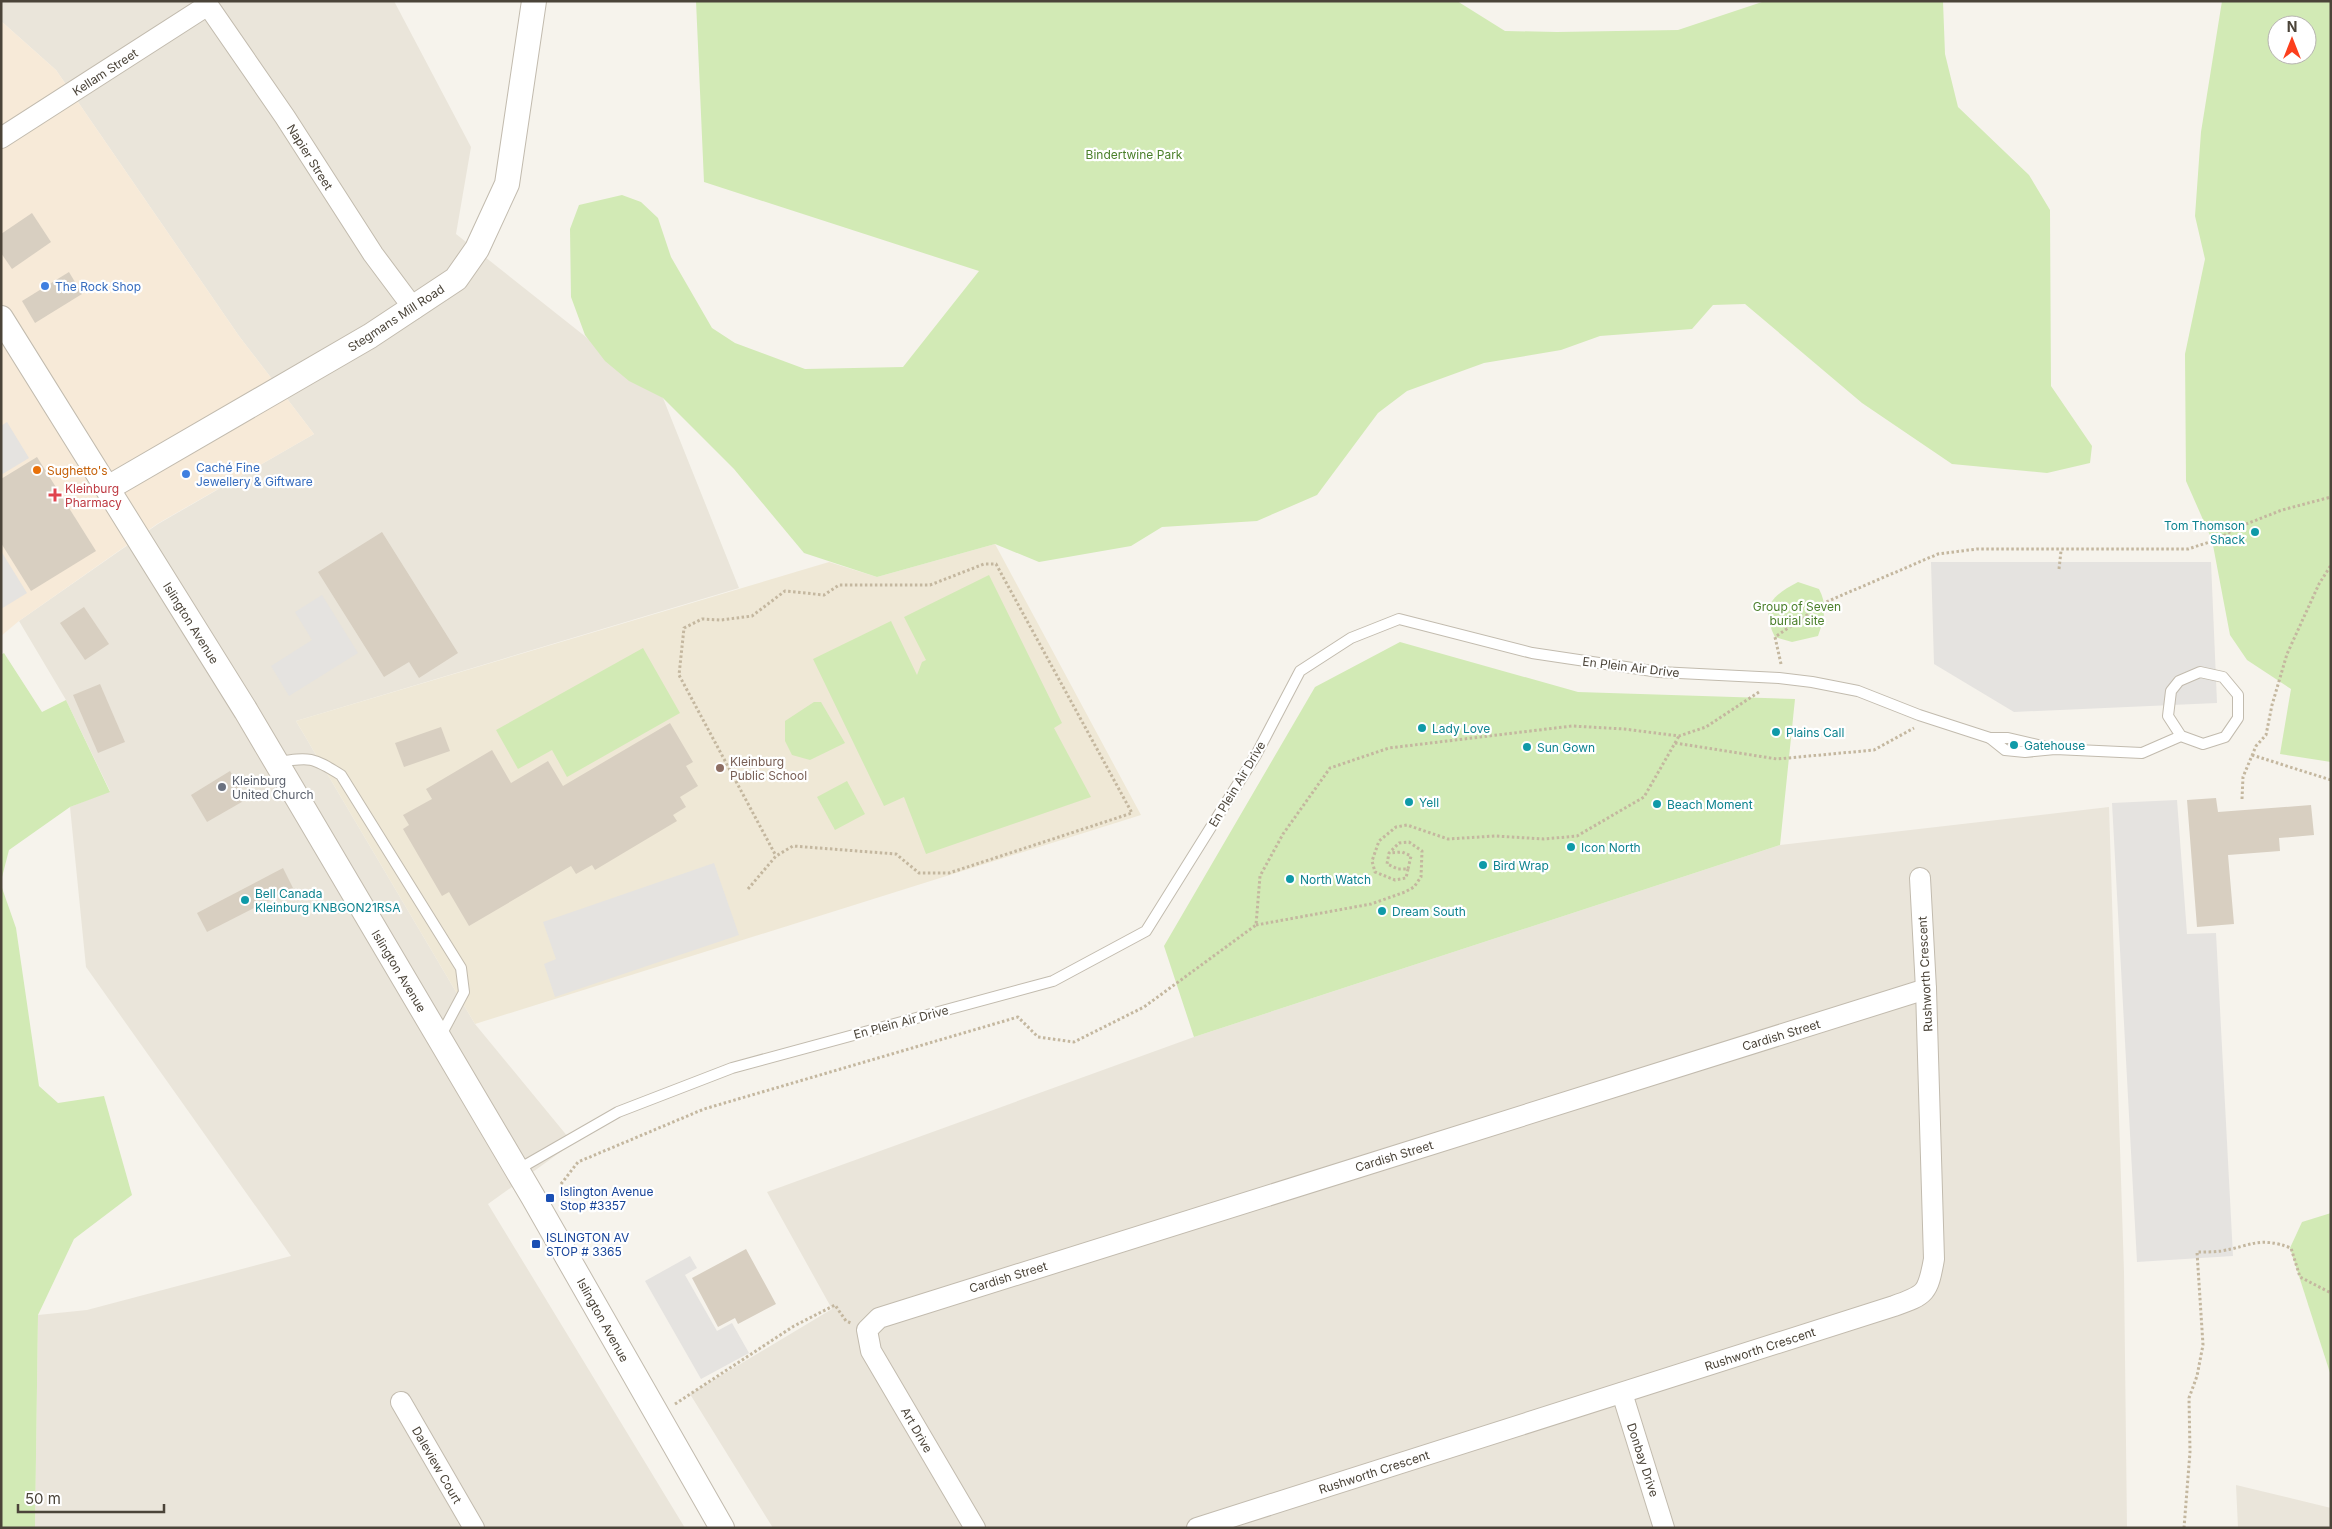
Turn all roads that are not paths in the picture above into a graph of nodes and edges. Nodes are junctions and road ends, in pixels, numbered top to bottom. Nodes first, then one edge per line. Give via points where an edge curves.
1 (534, 1) edge
2 (207, 3) edge
3 (1, 138) edge
4 (414, 309) junction
5 (1, 318) edge
6 (108, 488) junction
7 (2181, 736) junction
8 (275, 763) junction
9 (1920, 878) dead end
10 (1926, 989) junction
11 (439, 1038) junction
12 (517, 1170) junction
13 (867, 1330) joint
14 (1622, 1393) junction
15 (400, 1402) dead end
16 (474, 1528) edge
17 (722, 1528) edge
18 (975, 1528) edge
19 (1197, 1528) edge
20 (1664, 1528) edge

1 - 4 street, Stegmans Mill Road via 507,184 477,249 456,278
2 - 3 street, Kellam Street
2 - 4 street, Napier Street via 373,254
4 - 6 street, Stegmans Mill Road
5 - 6 street, Islington Avenue
6 - 8 street, Islington Avenue
7 - 7 lane via 2203,744 2225,737 2238,718 2238,695 2223,677 2200,672 2179,681 2171,691 2168,716
7 - 12 lane, En Plein Air Drive via 2142,753 2055,749 2008,738 1990,738 1858,691 1779,678 1659,672 1532,654 1399,619 1351,638 1300,671 1256,756 1146,931 1053,981 723,1071 618,1112
8 - 11 street, Islington Avenue
8 - 11 lane via 316,759 342,775 462,968 464,992
9 - 10 street, Rushworth Crescent
10 - 13 street, Cardish Street via 879,1318
10 - 14 street, Rushworth Crescent via 1934,1259 1930,1286 1915,1298 1894,1306
11 - 12 street, Islington Avenue
12 - 17 street, Islington Avenue
13 - 18 street, Art Drive via 871,1351
14 - 19 street, Rushworth Crescent
14 - 20 street, Donbay Drive
15 - 16 street, Daleview Court

